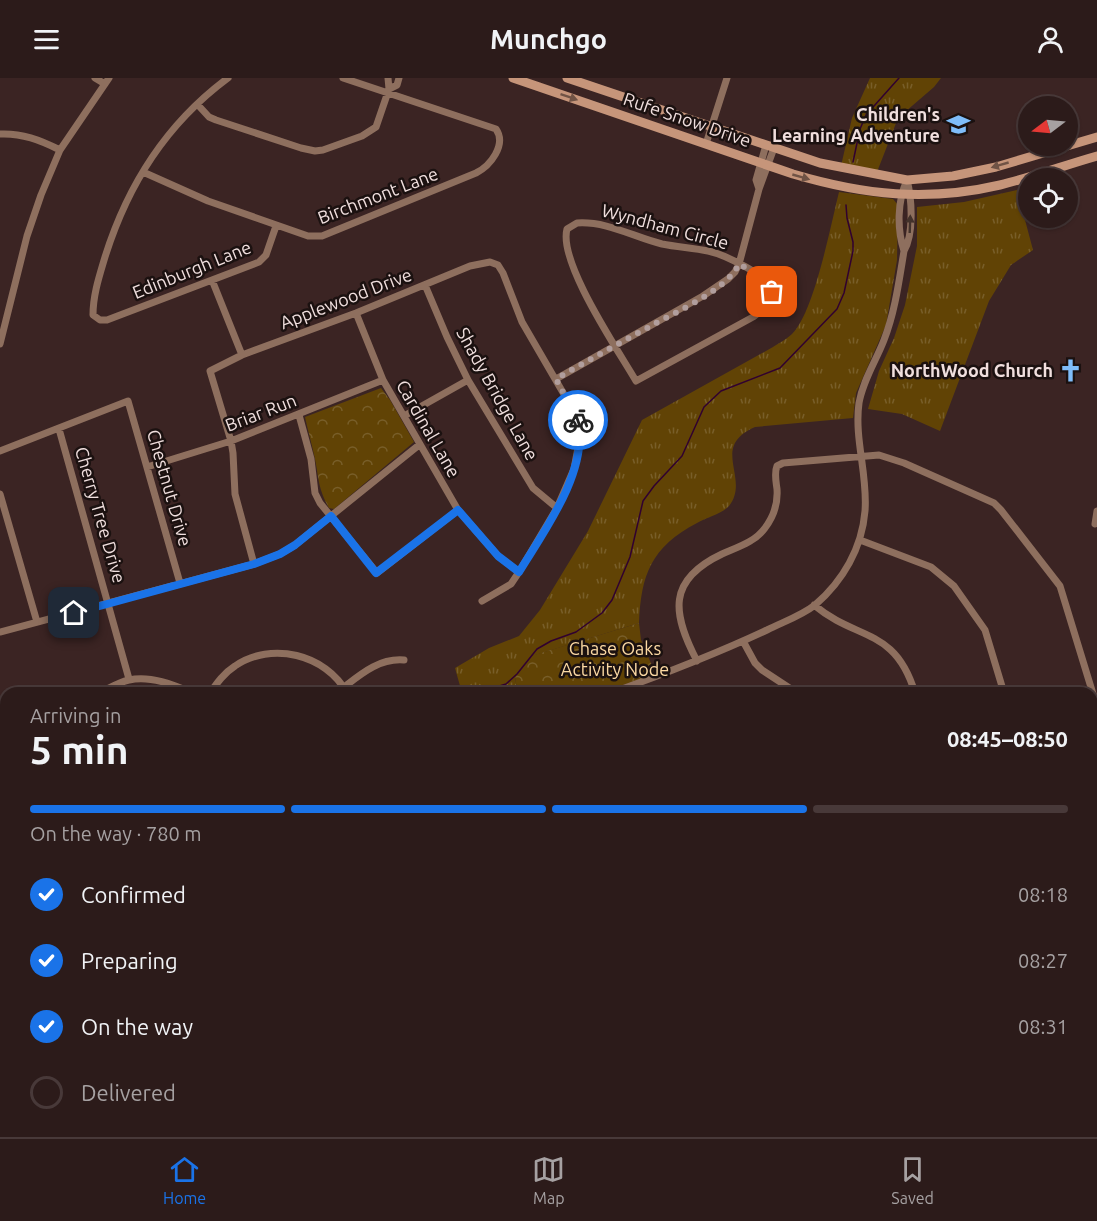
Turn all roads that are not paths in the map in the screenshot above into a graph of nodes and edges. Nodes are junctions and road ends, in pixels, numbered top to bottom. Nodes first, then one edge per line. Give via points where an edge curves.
1 (94, 78) edge
2 (228, 78) edge
3 (343, 78) edge
4 (388, 78) edge
5 (399, 78) edge
6 (513, 78) edge
7 (567, 78) edge
8 (727, 78) edge
9 (107, 81) edge
10 (389, 91) junction
11 (611, 93) junction
12 (198, 105) junction
13 (605, 109) junction
14 (711, 126) junction
15 (0, 134) edge
16 (1097, 137) edge
17 (706, 144) junction
18 (770, 147) junction
19 (60, 150) junction
20 (1097, 156) edge
21 (764, 164) junction
22 (143, 172) junction
23 (907, 180) junction
24 (900, 195) junction
25 (911, 195) junction
26 (276, 226) junction
27 (904, 251) junction
28 (739, 264) junction
29 (212, 280) junction
30 (425, 285) junction
31 (356, 313) junction
32 (0, 344) edge
33 (616, 345) junction
34 (242, 356) junction
35 (556, 379) junction
36 (383, 380) junction
37 (468, 380) junction
38 (299, 415) junction
39 (404, 416) junction
40 (59, 429) junction
41 (231, 441) junction
42 (419, 445) junction
43 (0, 451) edge
44 (862, 456) junction
45 (147, 467) junction
46 (0, 494) edge
47 (557, 508) junction
48 (458, 510) junction
49 (1097, 511) edge
50 (331, 516) junction
51 (1095, 524) dead end
52 (860, 540) junction
53 (254, 564) junction
54 (519, 572) junction
55 (180, 583) junction
56 (482, 602) dead end
57 (109, 603) junction
58 (814, 605) junction
59 (37, 622) junction
60 (0, 632) edge
61 (743, 641) junction
62 (404, 660) dead end
63 (697, 661) junction
64 (129, 679) junction
65 (112, 687) edge
66 (179, 687) edge
67 (214, 687) edge
68 (344, 687) edge
69 (349, 687) edge
70 (627, 687) edge
71 (788, 687) edge
72 (913, 687) edge
73 (1002, 687) edge
74 (1094, 687) edge

1 - 9 street
2 - 12 street
3 - 10 street
4 - 10 street
5 - 10 street
6 -> 13 main road, Rufe Snow Drive
7 - 11 main road, Rufe Snow Drive
8 - 14 street
9 - 19 street
10 - 12 street via 371,132 315,151 216,120
10 - 26 street, Birchmont Lane via 492,127 498,132 498,144 490,164 322,236
11 - 13 main road
11 - 14 main road, Rufe Snow Drive
12 - 22 street via 167,136
13 - 17 main road, Rufe Snow Drive
14 - 17 street
14 - 18 main road, Rufe Snow Drive
15 - 19 street via 22,135
16 -> 23 main road, Rufe Snow Drive via 953,176
17 - 21 main road, Rufe Snow Drive
18 - 21 street
18 - 23 main road, Rufe Snow Drive via 842,169
19 - 32 street via 27,236
20 - 25 main road, Rufe Snow Drive via 1002,185
21 -> 24 main road, Rufe Snow Drive via 838,187
21 - 28 street via 756,180 759,189
22 - 26 street, Birchmont Lane
22 - 29 street, Edinburgh Lane via 122,207 95,290 93,315 107,320
23 - 24 street
23 - 25 street
24 - 25 main road, Rufe Snow Drive
24 - 27 street via 900,238
27 -> 25 street via 909,243
26 - 29 street, Edinburgh Lane via 263,259
27 - 44 street via 888,327 861,391 858,420
28 - 33 street via 728,279 704,296
28 - 33 street via 771,287 765,307 753,317 636,381
28 - 33 street, Wyndham Circle via 710,251 662,244 608,226 572,225 566,236 579,282
29 - 34 street
30 - 31 street, Applewood Drive
30 - 35 street, Applewood Drive via 480,263 490,261 498,265 522,322
30 - 37 street, Shady Bridge Lane
31 - 34 street, Applewood Drive
31 - 36 street, Cardinal Lane
33 - 35 street
34 - 41 street, Applewood Drive via 210,371
35 - 47 street via 579,423 574,469
36 - 38 street, Briar Run
36 - 39 street, Cardinal Lane
37 - 39 street
37 - 47 street, Shady Bridge Lane via 532,488
38 - 41 street, Briar Run
38 - 50 street via 310,452 315,493
39 - 42 street, Cardinal Lane
40 - 43 street
40 - 45 street, Chestnut Drive via 128,401
40 - 57 street, Cherry Tree Drive
41 - 45 street, Briar Run
41 - 53 street via 235,494
42 - 48 street, Cardinal Lane
42 - 50 street
44 - 52 street via 866,492
44 - 63 street via 777,466 774,513 764,530 690,574 682,592 680,620
44 - 74 street via 879,455 904,463 985,498 1002,510 1060,586
45 - 55 street, Chestnut Drive
46 - 59 street
47 - 54 street
48 - 50 street via 376,573
48 - 54 street, Cardinal Lane via 498,556
49 - 51 street
50 - 53 street via 295,545
52 - 58 street via 841,576
52 - 73 street via 932,567 954,586 985,630
53 - 55 street
54 - 56 street via 511,584
55 - 57 street
57 - 59 street
57 - 64 street, Cherry Tree Drive
58 - 61 street
58 - 72 street via 893,651
59 - 60 street
61 - 63 street
61 - 71 street via 755,663
62 - 69 street via 392,659 370,668
63 - 70 street
64 - 65 street
64 - 66 street
67 - 68 street via 234,666 255,656 282,652 321,665

